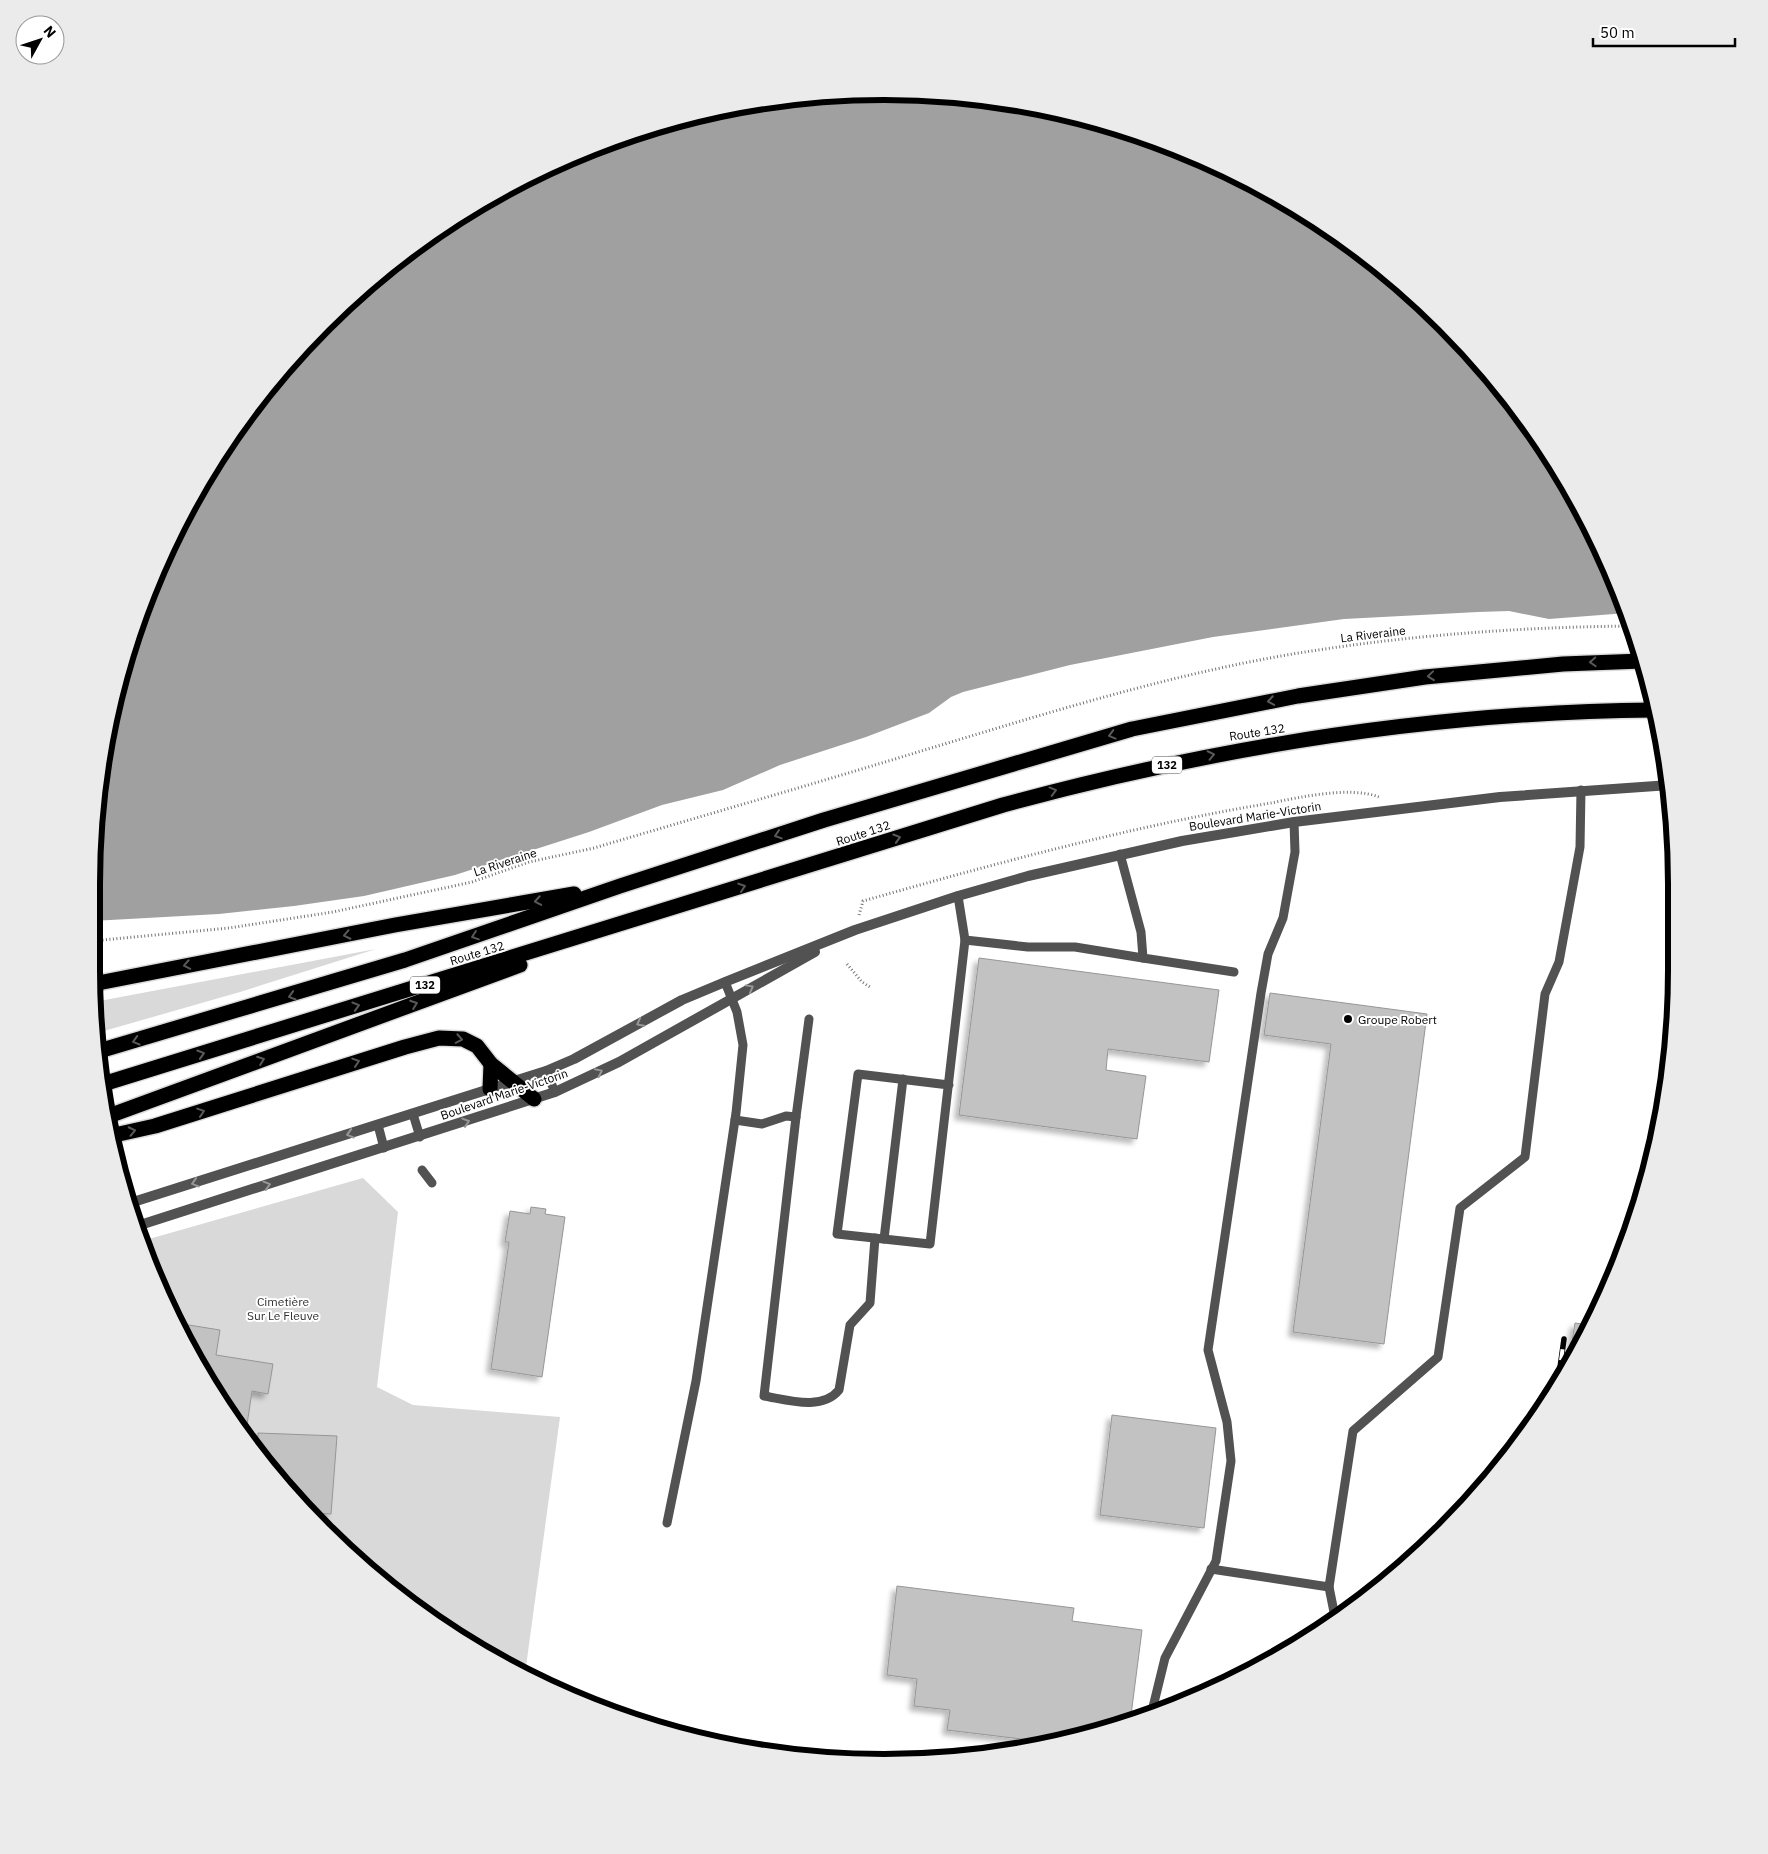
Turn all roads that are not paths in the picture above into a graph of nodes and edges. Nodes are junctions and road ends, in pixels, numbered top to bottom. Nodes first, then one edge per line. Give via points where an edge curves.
1 (1635, 660) edge
2 (1648, 710) edge
3 (1661, 785) edge
4 (1581, 790) junction
5 (1294, 822) junction
6 (1120, 854) junction
7 (620, 886) junction
8 (958, 896) junction
9 (695, 901) junction
10 (855, 930) junction
11 (966, 940) junction
12 (1143, 958) junction
13 (1234, 972) dead end
14 (725, 982) junction
15 (100, 983) edge
16 (732, 998) junction
17 (809, 1019) dead end
18 (105, 1050) edge
19 (491, 1064) junction
20 (546, 1071) junction
21 (903, 1079) junction
22 (109, 1082) edge
23 (513, 1082) junction
24 (949, 1085) junction
25 (490, 1089) junction
26 (555, 1092) junction
27 (534, 1099) junction
28 (114, 1114) edge
29 (413, 1114) junction
30 (796, 1117) junction
31 (736, 1120) junction
32 (378, 1125) junction
33 (118, 1134) edge
34 (420, 1136) junction
35 (384, 1148) junction
36 (422, 1170) dead end
37 (432, 1183) dead end
38 (136, 1201) edge
39 (143, 1224) edge
40 (879, 1238) junction
41 (667, 1523) dead end
42 (1212, 1569) junction
43 (1329, 1587) junction
44 (1334, 1612) edge
45 (1153, 1706) edge

1 -> 7 highway, Route 132 / 132 via 1425,677 1317,693 1132,729 824,820
9 -> 2 highway, Route 132 / 132 via 1003,805 1111,777 1230,752 1426,723
3 - 4 street, Boulevard Marie-Victorin
4 - 5 street, Boulevard Marie-Victorin
4 - 43 lane via 1580,847 1559,962 1546,994 1524,1157 1460,1208 1438,1357 1353,1431
5 - 6 street, Boulevard Marie-Victorin
5 - 42 lane via 1295,852 1283,918 1268,954 1261,993 1208,1350 1227,1422 1230,1461
6 - 8 street, Boulevard Marie-Victorin
6 - 12 lane via 1141,932
7 -> 15 highway via 395,925
7 -> 18 highway, Route 132 / 132 via 405,960
8 - 10 street, Boulevard Marie-Victorin
8 - 11 lane
22 -> 9 highway, Route 132 / 132
28 -> 9 highway
10 - 14 street, Boulevard Marie-Victorin
16 -> 10 street, Boulevard Marie-Victorin
11 - 12 lane via 1028,947 1075,947
11 - 24 lane
12 - 13 lane
14 - 16 lane
14 -> 20 street, Boulevard Marie-Victorin via 682,1000
26 -> 16 street, Boulevard Marie-Victorin via 619,1062
16 - 31 lane via 743,1045
17 - 30 lane
19 - 23 highway
19 - 25 highway
33 -> 19 highway via 154,1126 439,1038 455,1037 470,1042
20 - 23 street, Boulevard Marie-Victorin
20 - 26 lane
21 - 24 lane
21 - 40 lane
21 - 40 lane via 858,1074 837,1234
23 - 25 street, Boulevard Marie-Victorin
23 - 27 highway
24 - 40 lane via 930,1244
25 - 29 street, Boulevard Marie-Victorin
26 - 27 street, Boulevard Marie-Victorin
34 -> 27 street, Boulevard Marie-Victorin
29 - 32 street, Boulevard Marie-Victorin
29 - 34 lane
30 - 31 lane via 786,1116 762,1124
30 - 40 lane via 764,1396 818,1402 833,1397 839,1390 850,1325 870,1303
31 - 41 lane via 696,1381
32 - 35 lane
32 -> 38 street, Boulevard Marie-Victorin
34 - 35 street, Boulevard Marie-Victorin
39 -> 35 street, Boulevard Marie-Victorin
36 - 37 lane
42 - 43 lane
42 - 45 lane via 1165,1658
43 - 44 lane

